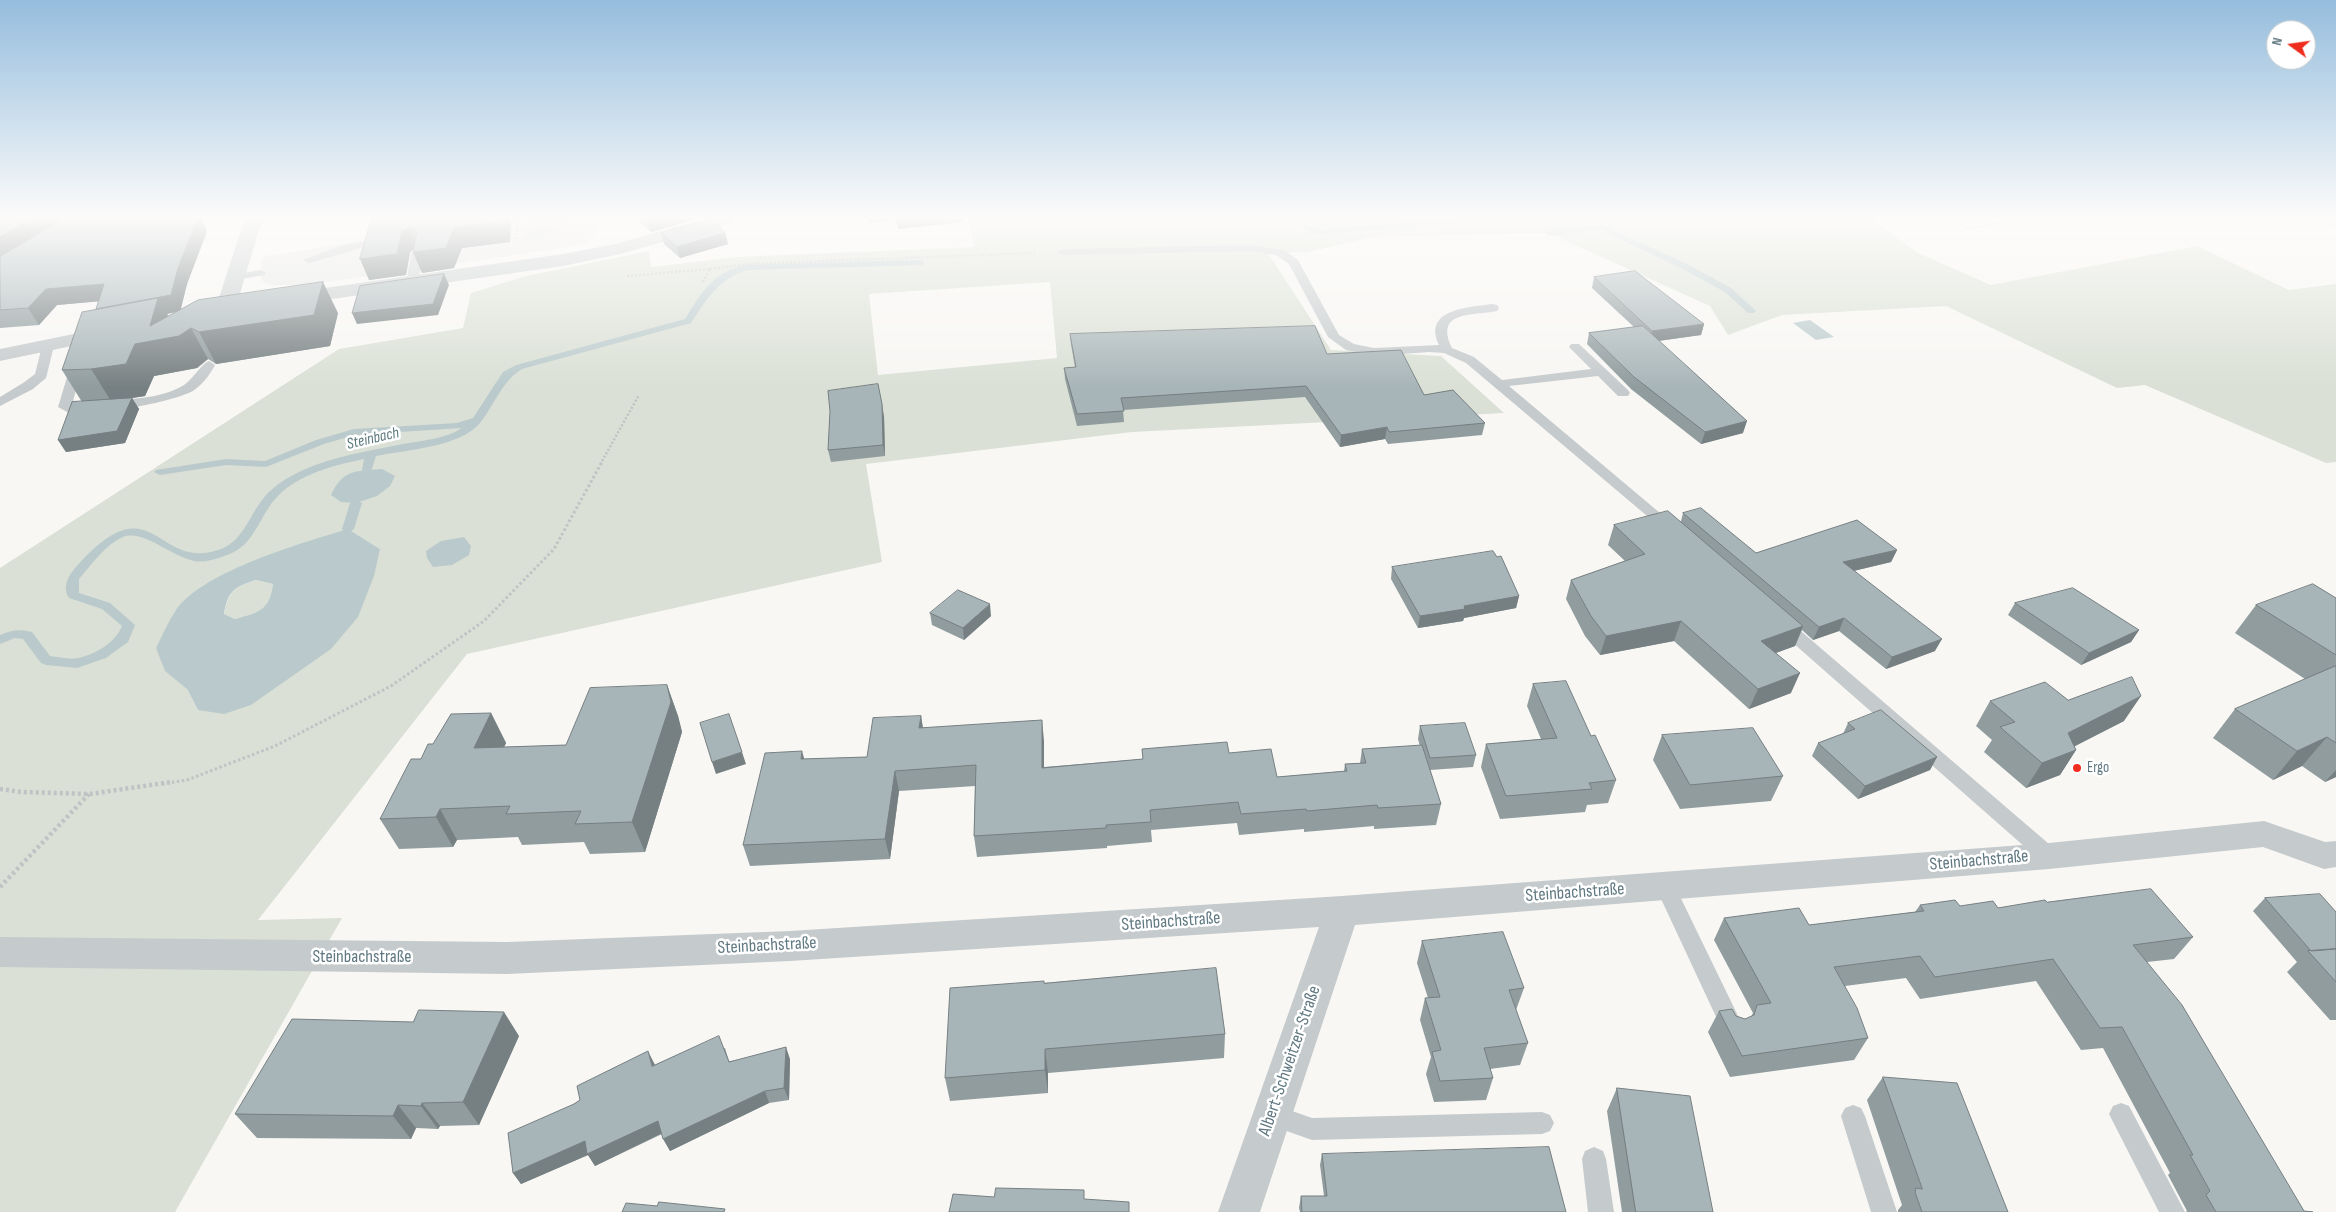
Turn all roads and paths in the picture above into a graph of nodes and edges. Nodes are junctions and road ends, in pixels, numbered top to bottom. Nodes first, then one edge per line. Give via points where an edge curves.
1 (251, 275) edge
2 (413, 275) edge
3 (466, 275) edge
4 (1301, 275) edge
5 (236, 277) joint
6 (412, 282) junction
7 (272, 302) edge
8 (1494, 308) dead end
9 (225, 310) edge
10 (122, 331) edge
11 (81, 335) junction
12 (48, 346) junction
13 (1575, 347) dead end
14 (1447, 350) junction
15 (0, 355) edge
16 (209, 366) dead end
17 (1602, 372) junction
18 (1500, 385) junction
19 (1622, 393) dead end
20 (639, 395) dead end
21 (0, 402) edge
22 (1680, 536) edge
23 (1770, 614) edge
24 (0, 790) edge
25 (90, 794) junction
26 (2049, 856) junction
27 (2332, 859) edge
28 (1665, 886) junction
29 (0, 888) edge
30 (1342, 911) junction
31 (0, 952) edge
32 (1733, 1029) edge
33 (2121, 1114) dead end
34 (1272, 1115) junction
35 (1853, 1116) dead end
36 (1542, 1123) dead end
37 (1594, 1158) dead end
38 (1240, 1212) edge
39 (1601, 1212) edge
40 (1884, 1212) edge
41 (2172, 1212) edge

1 - 5 lane
2 - 6 lane
3 - 6 street
4 - 14 lane via 1334,337 1350,347 1374,352
5 - 9 street
6 - 7 street
8 - 14 lane via 1459,313 1444,321 1439,333
10 - 11 street
11 - 12 street
11 - 16 lane via 65,401 65,407 71,410 184,391 200,379
12 - 15 street
12 - 21 lane via 41,375
13 - 17 lane
14 - 18 lane via 1470,360
17 - 18 lane
17 - 19 lane
18 - 22 lane
20 - 25 path via 554,549 484,621 391,686 275,746 187,780
23 - 26 lane
24 - 25 path
25 - 29 path
26 - 27 street, Steinbachstraße via 2264,834
26 - 28 street, Steinbachstraße
28 - 30 street, Steinbachstraße
28 - 32 lane
30 - 31 street, Steinbachstraße via 790,946 507,958
30 - 34 street, Albert-Schweitzer-Straße
33 - 41 lane
34 - 36 lane via 1312,1129
34 - 38 street, Albert-Schweitzer-Straße
35 - 40 lane
37 - 39 lane

